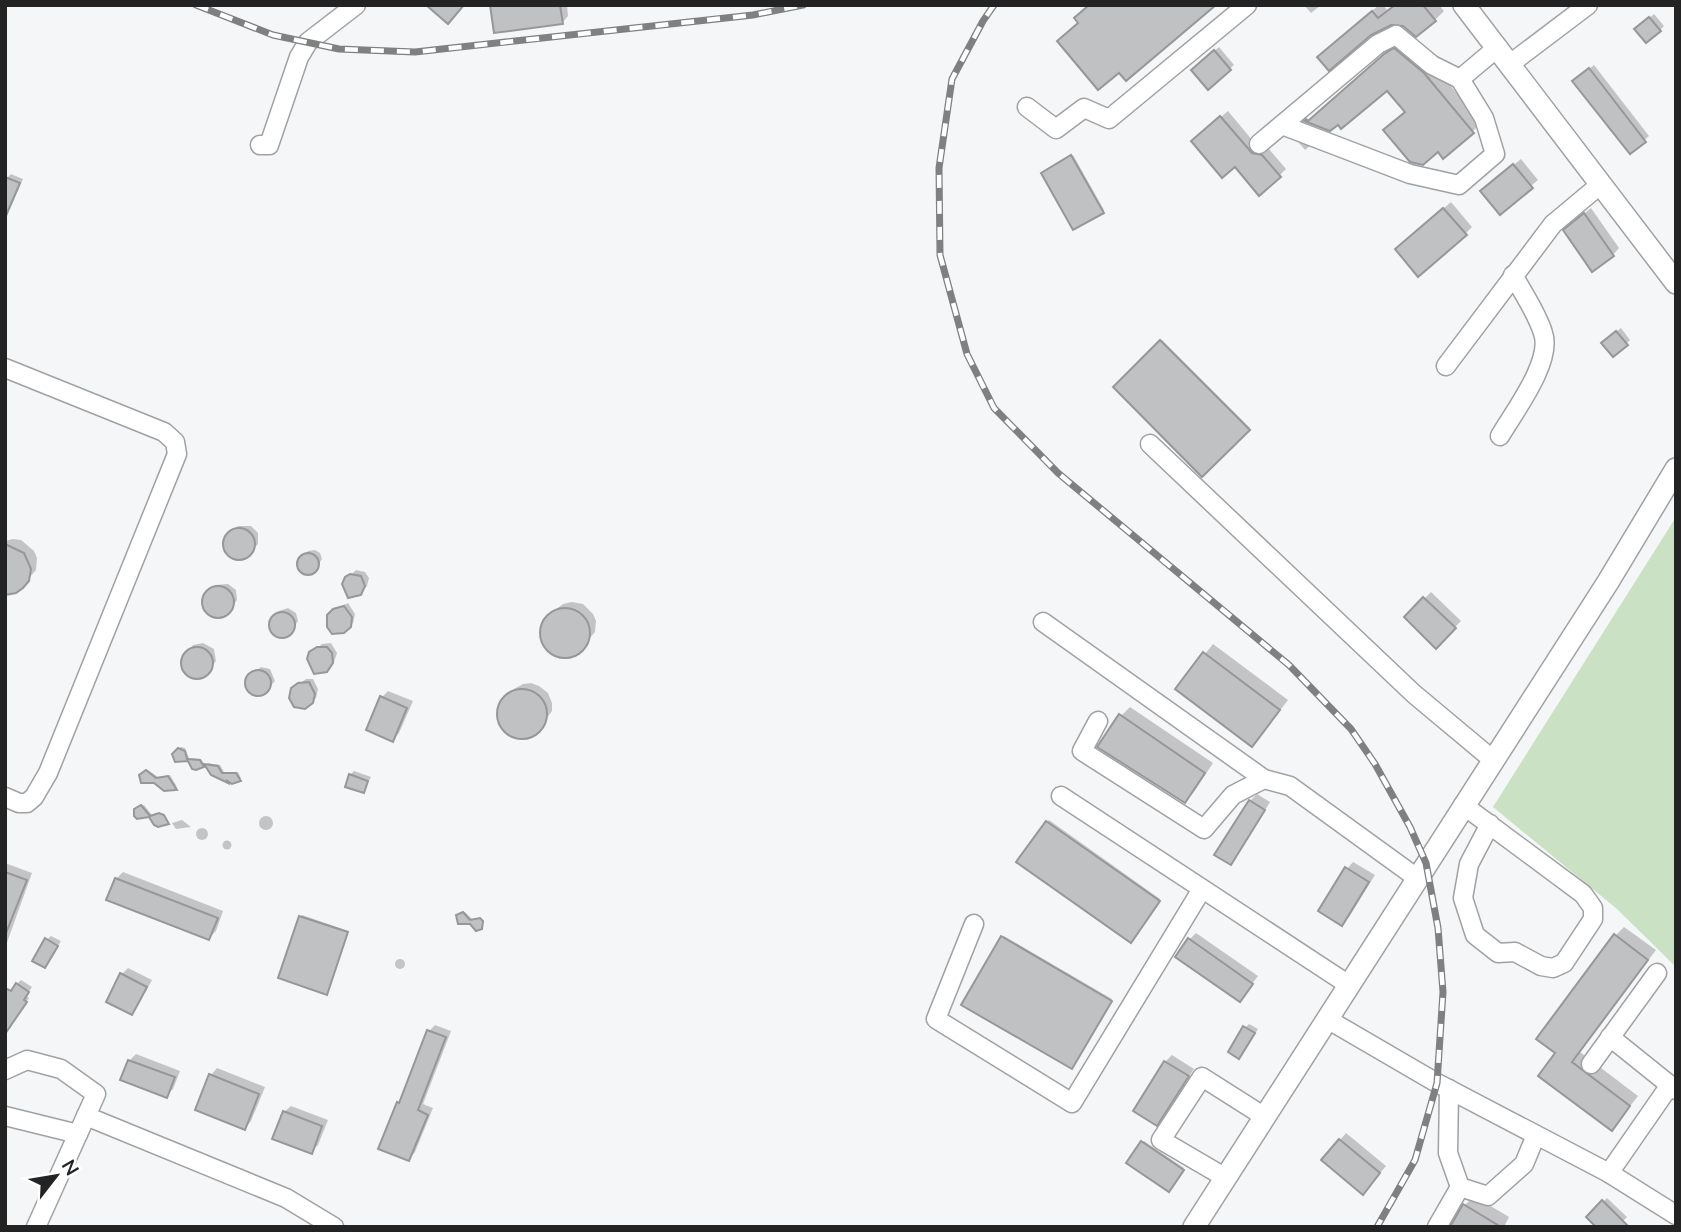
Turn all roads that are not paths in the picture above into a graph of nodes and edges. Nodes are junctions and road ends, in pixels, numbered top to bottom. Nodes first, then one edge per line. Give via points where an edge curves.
1 (356, 5) edge
2 (1247, 5) edge
3 (1464, 5) edge
4 (1588, 5) edge
5 (1504, 56) junction
6 (1460, 79) junction
7 (1027, 107) dead end
8 (1282, 125) junction
9 (1259, 144) dead end
10 (260, 145) dead end
11 (1601, 184) junction
12 (1513, 275) junction
13 (1676, 282) edge
14 (1446, 366) dead end
15 (5, 368) edge
16 (1500, 436) dead end
17 (1150, 444) dead end
18 (1676, 469) edge
19 (1043, 622) dead end
20 (1098, 721) dead end
21 (1493, 760) junction
22 (1264, 779) junction
23 (1061, 796) dead end
24 (5, 797) edge
25 (1463, 805) junction
26 (1490, 824) junction
27 (1417, 878) junction
28 (1202, 889) junction
29 (974, 925) dead end
30 (1657, 973) dead end
31 (1349, 985) junction
32 (1327, 1018) junction
33 (1610, 1037) junction
34 (1591, 1064) dead end
35 (5, 1070) edge
36 (1673, 1087) edge
37 (1449, 1090) junction
38 (5, 1116) edge
39 (86, 1116) junction
40 (1265, 1117) junction
41 (78, 1134) junction
42 (1536, 1135) junction
43 (1609, 1173) junction
44 (1226, 1178) junction
45 (1460, 1187) junction
46 (1676, 1216) edge
47 (37, 1227) edge
48 (334, 1227) edge
49 (1194, 1227) edge
50 (1437, 1227) edge

1 - 10 street via 308,43 299,57 270,145
2 - 7 street via 1109,119 1084,108 1056,129
3 - 5 main road
4 - 5 street
5 - 6 street
5 - 11 main road
6 - 8 street via 1432,65 1396,35 1378,44
6 - 8 street via 1484,118 1495,154 1459,185 1410,174
8 - 9 street
11 - 12 street via 1553,224
11 - 13 main road
12 - 14 street
12 - 16 street via 1544,333 1545,345 1542,364
15 - 24 street via 164,432 175,442 177,454 48,773 27,803
17 - 21 street via 1414,694
18 - 21 main road
19 - 22 street
20 - 22 street via 1082,751 1204,829 1233,795
21 - 25 main road
22 - 27 street via 1290,786
23 - 28 street
25 - 26 street
25 - 27 main road
26 - 26 street via 1583,894 1593,908 1593,919 1563,963 1553,968 1515,952 1498,953 1475,935 1462,898 1464,883
27 - 31 main road
28 - 29 street via 1072,1103 936,1019
28 - 31 street
30 - 33 street
31 - 32 main road
32 - 37 street
32 - 40 main road
33 - 34 street
33 - 36 street
35 - 39 street via 27,1060 61,1069 96,1094
36 - 43 street
37 - 42 street
37 - 45 street via 1448,1153
38 - 41 street
39 - 41 street
39 - 48 street via 286,1198
40 - 44 main road
40 - 44 street via 1202,1077 1161,1140
41 - 47 street
42 - 43 street
42 - 45 street via 1524,1164 1488,1196
43 - 46 street
44 - 49 main road
45 - 50 street

